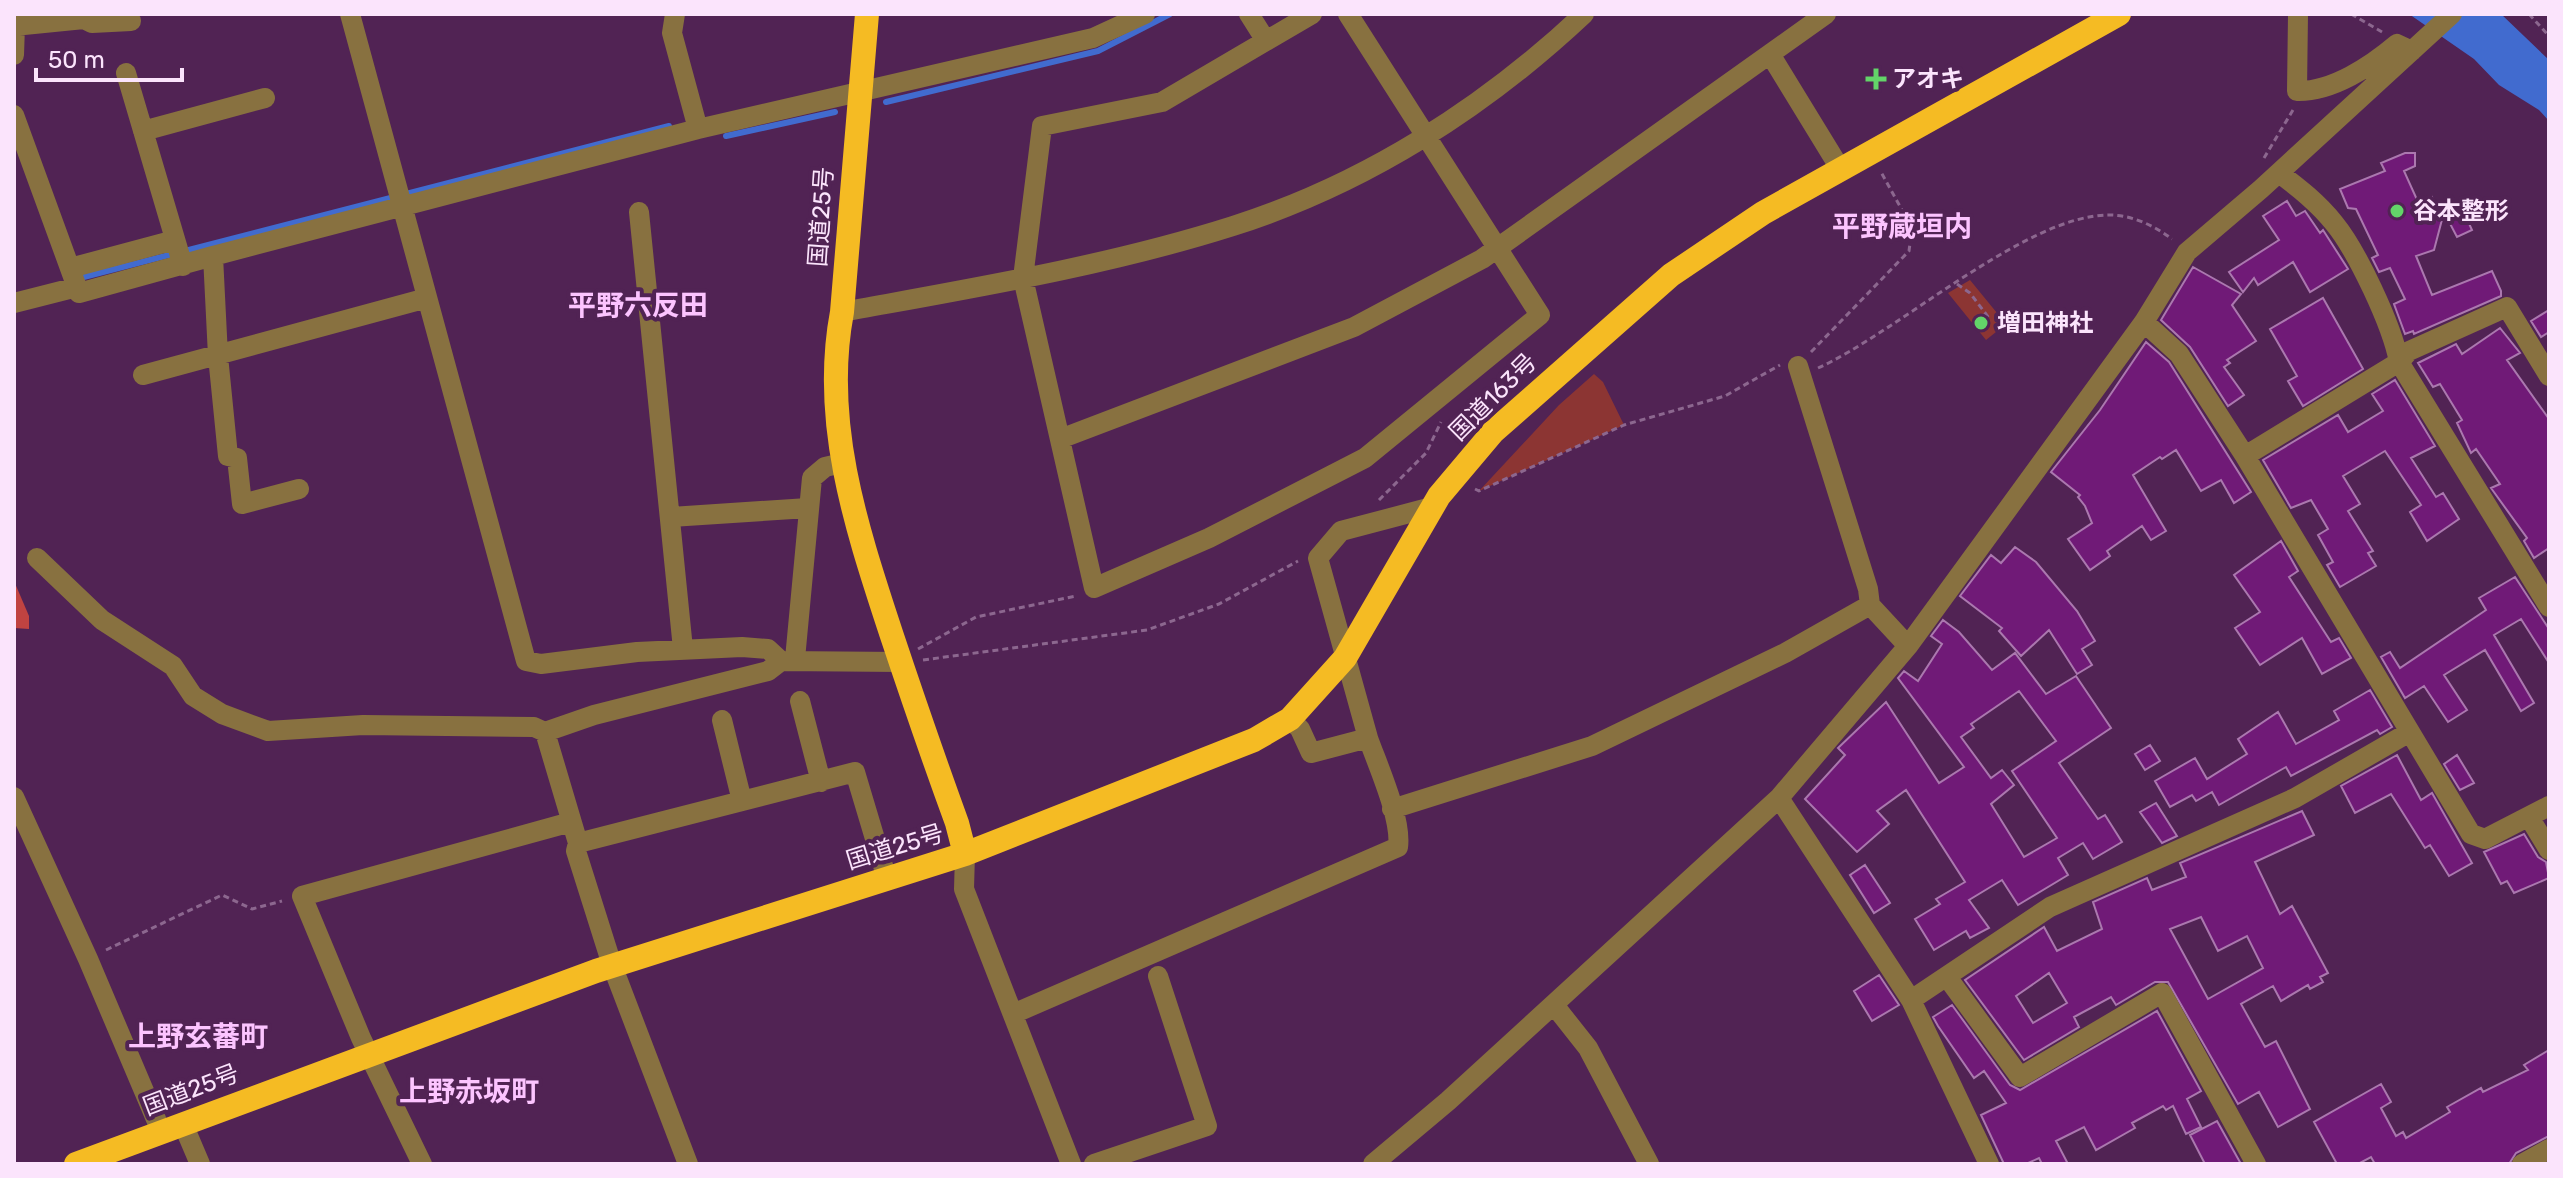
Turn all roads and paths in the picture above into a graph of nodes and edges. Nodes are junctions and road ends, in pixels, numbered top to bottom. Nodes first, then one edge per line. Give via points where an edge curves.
1 (350, 14) edge
2 (675, 14) edge
3 (867, 14) edge
4 (1145, 14) edge
5 (1249, 14) edge
6 (1312, 14) edge
7 (1348, 14) edge
8 (1584, 14) edge
9 (1826, 14) edge
10 (2119, 14) edge
11 (2298, 14) edge
12 (2351, 14) edge
13 (2452, 14) edge
14 (2529, 14) edge
15 (83, 17) edge
16 (131, 21) dead end
17 (14, 26) edge
18 (2549, 36) edge
19 (1266, 41) junction
20 (2409, 47) junction
21 (1770, 54) junction
22 (14, 55) edge
23 (126, 73) dead end
24 (859, 91) junction
25 (2297, 91) junction
26 (265, 98) dead end
27 (14, 115) edge
28 (698, 129) junction
29 (143, 131) junction
30 (1428, 136) junction
31 (18, 139) edge
32 (1841, 170) junction
33 (1881, 172) dead end
34 (2279, 173) junction
35 (2261, 189) junction
36 (400, 199) junction
37 (639, 212) dead end
38 (175, 240) junction
39 (1499, 247) junction
40 (2187, 252) junction
41 (213, 256) junction
42 (183, 266) junction
43 (73, 277) junction
44 (1023, 278) junction
45 (1957, 284) junction
46 (427, 298) junction
47 (14, 303) edge
48 (842, 312) junction
49 (1989, 318) dead end
50 (2144, 322) junction
51 (218, 356) junction
52 (2399, 362) junction
53 (1798, 366) junction
54 (143, 375) dead end
55 (2549, 376) edge
56 (1444, 394) junction
57 (1060, 439) junction
58 (2245, 456) junction
59 (842, 463) junction
60 (1474, 488) dead end
61 (299, 489) dead end
62 (1432, 507) junction
63 (808, 508) junction
64 (1369, 508) dead end
65 (671, 517) junction
66 (37, 558) dead end
67 (1318, 558) junction
68 (1094, 588) junction
69 (1870, 605) junction
70 (2549, 607) edge
71 (1908, 646) junction
72 (683, 649) junction
73 (912, 658) junction
74 (1345, 658) junction
75 (788, 660) junction
76 (800, 701) dead end
77 (1290, 719) junction
78 (722, 720) dead end
79 (545, 732) junction
80 (2408, 733) junction
81 (1368, 738) junction
82 (821, 782) junction
83 (14, 797) edge
84 (1779, 798) junction
85 (742, 801) junction
86 (2549, 806) edge
87 (1392, 809) junction
88 (2529, 817) junction
89 (571, 822) junction
90 (578, 843) junction
91 (2549, 850) edge
92 (965, 854) junction
93 (887, 879) junction
94 (302, 896) junction
95 (88, 959) junction
96 (612, 965) junction
97 (1158, 976) dead end
98 (1947, 977) junction
99 (1911, 1000) junction
100 (1554, 1005) junction
101 (1015, 1013) junction
102 (369, 1053) junction
103 (172, 1128) junction
104 (2549, 1149) edge
105 (76, 1164) edge
106 (200, 1164) edge
107 (422, 1164) edge
108 (688, 1164) edge
109 (1071, 1164) edge
110 (1094, 1164) edge
111 (1373, 1164) edge
112 (1649, 1164) edge
113 (1989, 1164) edge
114 (2256, 1164) edge
115 (2522, 1164) edge

1 - 36 street
2 - 28 street via 672,33
3 - 24 highway, 国道25号
4 - 24 street via 1093,38
5 - 19 street
6 - 19 street
7 - 30 street
8 - 30 street via 1537,59
9 - 21 street
10 - 32 highway, 国道163号
11 - 25 street
12 - 20 path
13 - 20 street
14 - 18 path
15 - 16 street via 92,23
15 - 17 street
17 - 22 street
19 - 44 street via 1162,102 1042,126
20 - 25 street via 2335,83
20 - 34 street
21 - 32 street
21 - 39 street
23 - 29 street
24 - 28 street
24 - 48 highway, 国道25号
25 - 35 path via 2296,106 2256,175
26 - 29 street
27 - 31 street
28 - 36 street
29 - 38 street
30 - 39 street
30 - 44 street via 1360,173 1237,225
31 - 43 street
32 - 62 highway, 国道163号 via 1763,213 1671,275 1493,432
33 - 53 path via 1912,228 1909,251
34 - 35 street
34 - 52 street via 2336,225 2371,289
35 - 40 street
36 - 41 street
36 - 46 street
37 - 65 street
38 - 42 street
38 - 43 street
39 - 56 street via 1540,315
39 - 57 street via 1354,327
40 - 45 path via 2132,217 2092,216 2043,232
40 - 50 street
41 - 42 street
41 - 51 street
42 - 43 street via 79,293
43 - 47 street
44 - 48 street
44 - 57 street
45 - 49 path
45 - 53 path via 1821,367
46 - 51 street
46 - 72 street via 526,661 541,664
48 - 59 highway, 国道25号 via 835,349
50 - 58 street via 2179,354
50 - 71 street
51 - 54 street
51 - 61 street via 228,456 237,458 242,504
52 - 55 street via 2409,351 2507,307
52 - 58 street
52 - 70 street
53 - 60 path via 1769,368 1725,396 1624,425 1492,486
53 - 69 street
56 - 64 path via 1450,405 1426,453
56 - 68 street via 1365,458 1209,538
57 - 68 street
58 - 80 street
59 - 63 street via 825,467 812,478
59 - 73 highway, 国道25号 via 864,550
62 - 67 street via 1341,531
62 - 74 highway, 国道163号
63 - 65 street
63 - 75 street
65 - 72 street
66 - 79 street via 102,620 173,666 193,696 222,714 268,731 363,725 534,727
67 - 73 path via 1292,562 1219,604 1147,630
67 - 74 street
68 - 73 path via 1063,601 976,617
69 - 71 street
69 - 87 street via 1785,653 1592,746
71 - 84 street
72 - 75 street via 768,649
73 - 75 street
73 - 92 highway, 国道25号
74 - 77 highway, 国道163号
74 - 81 street
75 - 79 street via 768,671
76 - 82 street
77 - 81 street via 1311,753
77 - 92 highway, 国道163号 via 1212,759
78 - 85 street
79 - 89 street
80 - 88 street via 2471,834 2485,839
80 - 98 street via 2295,798 2050,907
81 - 87 street
82 - 85 street
82 - 93 street via 855,772
83 - 95 street
84 - 99 street
84 - 100 street
85 - 90 street
86 - 88 street
87 - 101 street via 1398,847
88 - 91 street
89 - 90 street
89 - 94 street
90 - 96 street via 576,851
92 - 93 highway, 国道25号
92 - 101 street via 964,889
93 - 96 highway, 国道25号
94 - 95 path via 252,909 222,895
94 - 102 street
95 - 103 street
96 - 102 highway, 国道25号
96 - 108 street
97 - 110 street via 1207,1126
98 - 99 street
98 - 114 street via 2020,1077 2162,993
99 - 113 street
100 - 111 street
100 - 112 street via 1588,1048
101 - 109 street
102 - 103 highway, 国道25号
102 - 107 street
103 - 105 highway, 国道25号
103 - 106 street
104 - 115 street

